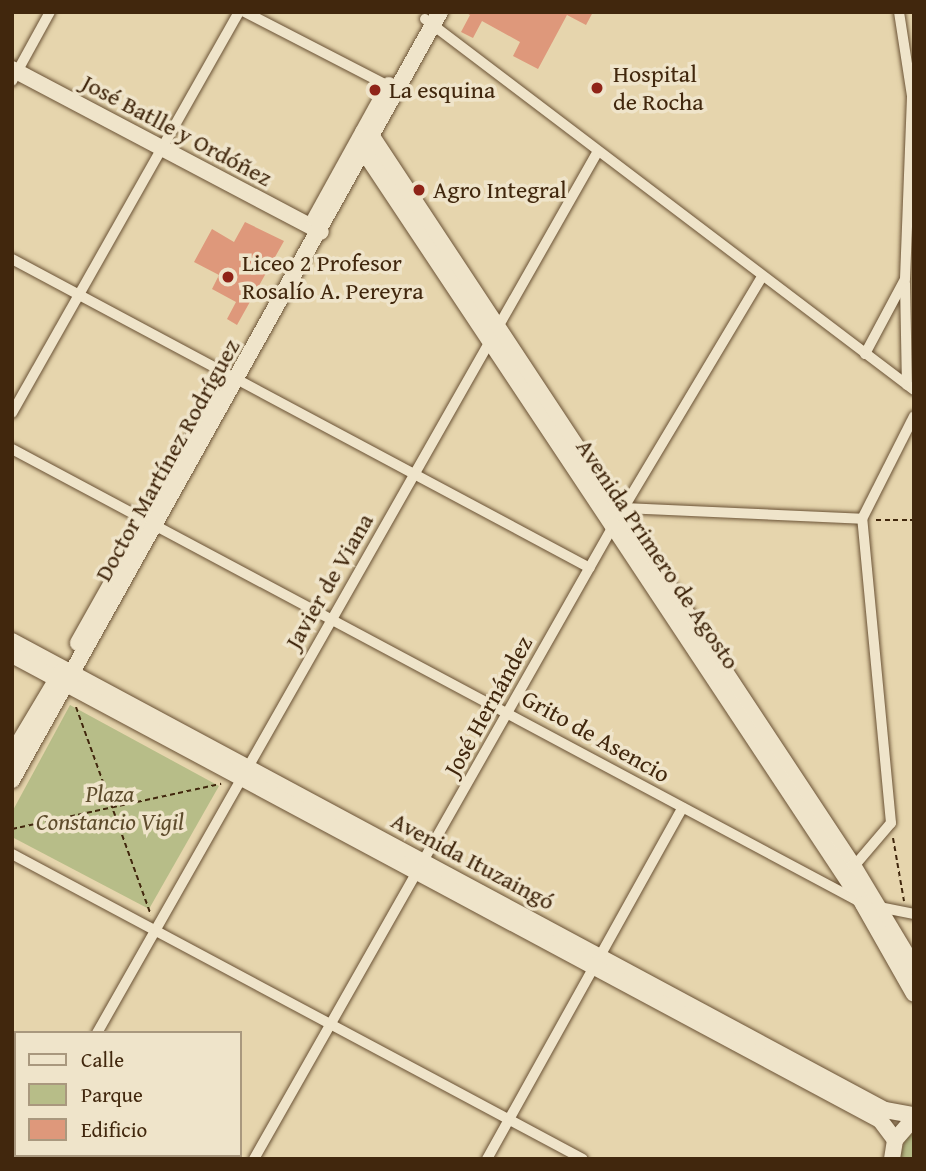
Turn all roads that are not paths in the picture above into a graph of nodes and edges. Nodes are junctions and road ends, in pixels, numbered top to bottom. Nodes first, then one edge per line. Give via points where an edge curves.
1 (50, 12) edge
2 (239, 12) edge
3 (245, 12) edge
4 (899, 12) edge
5 (432, 17) edge
6 (14, 74) edge
7 (393, 88) junction
8 (364, 143) junction
9 (162, 149) junction
10 (598, 151) junction
11 (316, 229) junction
12 (12, 259) edge
13 (762, 277) junction
14 (905, 279) junction
15 (80, 295) junction
16 (491, 332) junction
17 (865, 354) junction
18 (234, 376) junction
19 (911, 387) edge
20 (12, 413) edge
21 (914, 416) edge
22 (12, 449) edge
23 (414, 475) junction
24 (619, 516) junction
25 (862, 519) junction
26 (151, 524) junction
27 (590, 568) junction
28 (331, 620) junction
29 (12, 641) edge
30 (12, 655) edge
31 (66, 676) junction
32 (508, 711) junction
33 (12, 754) edge
34 (243, 774) junction
35 (12, 780) edge
36 (682, 808) junction
37 (12, 854) edge
38 (422, 867) junction
39 (844, 878) junction
40 (863, 904) junction
41 (879, 906) junction
42 (910, 913) edge
43 (156, 930) junction
44 (598, 962) junction
45 (914, 967) edge
46 (914, 993) edge
47 (331, 1024) junction
48 (98, 1031) edge
49 (914, 1116) edge
50 (508, 1121) junction
51 (895, 1140) junction
52 (254, 1159) edge
53 (487, 1159) edge
54 (583, 1159) edge
55 (892, 1159) edge

1 - 6 street
2 - 9 street
3 - 7 street
4 - 14 street via 912,96
5 - 7 street, Doctor Martínez Rodríguez
5 - 10 street
6 - 9 street, José Batlle y Ordóñez
7 - 8 street, Doctor Martínez Rodríguez
8 - 11 street, Doctor Martínez Rodríguez
8 - 16 street, Avenida Primero de Agosto
9 - 11 street, José Batlle y Ordóñez
9 - 15 street
10 - 13 street
10 - 16 street, Javier de Viana
11 - 18 street, Doctor Martínez Rodríguez
12 - 15 street
13 - 17 street
13 - 24 street, José Hernández
14 - 17 street
14 - 19 street
15 - 18 street
15 - 20 street
16 - 23 street, Javier de Viana
16 - 24 street, Avenida Primero de Agosto
17 - 19 street
18 - 23 street
18 - 26 street, Doctor Martínez Rodríguez
21 - 25 street
22 - 26 street, Grito de Asencio
23 - 27 street
23 - 28 street, Javier de Viana
24 - 25 street
24 - 27 street, José Hernández
24 - 39 street, Avenida Primero de Agosto
25 - 39 street via 891,823
26 - 28 street, Grito de Asencio
26 - 31 street, Doctor Martínez Rodríguez
27 - 32 street, José Hernández
28 - 32 street, Grito de Asencio
28 - 34 street, Javier de Viana
29 - 31 street, Avenida Ituzaingó
30 - 31 street, Avenida Ituzaingó
31 - 33 street, Doctor Martínez Rodríguez
31 - 34 street, Avenida Ituzaingó
31 - 35 street, Doctor Martínez Rodríguez
32 - 36 street, Grito de Asencio
32 - 38 street, José Hernández
34 - 38 street, Avenida Ituzaingó
34 - 43 street, Javier de Viana
36 - 39 street, Grito de Asencio
36 - 44 street
37 - 43 street
38 - 44 street, Avenida Ituzaingó
38 - 47 street, José Hernández
39 - 40 street, Avenida Primero de Agosto
39 - 41 street, Avenida Primero de Agosto
40 - 41 street
40 - 46 street, Avenida Primero de Agosto
41 - 42 street
41 - 45 street, Avenida Primero de Agosto
43 - 47 street
43 - 48 street, Javier de Viana
44 - 49 street, Avenida Ituzaingó via 885,1110
44 - 50 street
44 - 51 street, Avenida Ituzaingó via 880,1120
47 - 50 street
47 - 52 street, José Hernández
49 - 51 street
50 - 53 street
50 - 54 street
51 - 55 street

